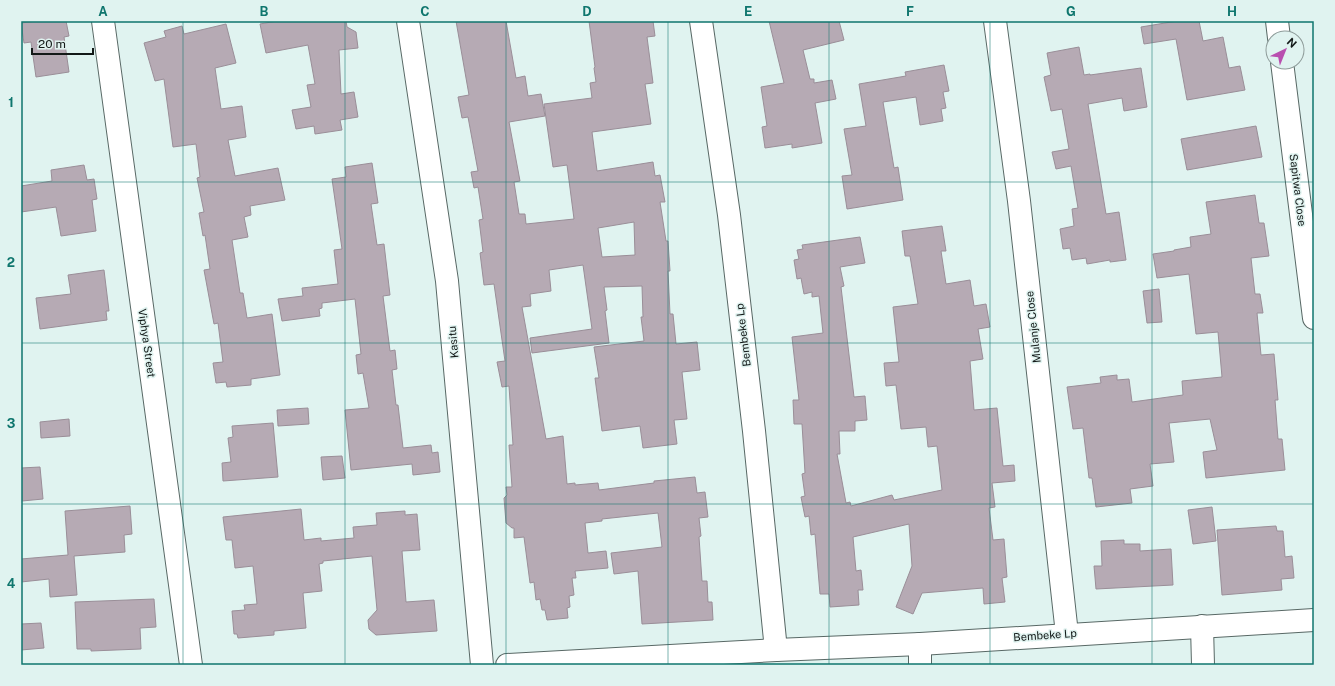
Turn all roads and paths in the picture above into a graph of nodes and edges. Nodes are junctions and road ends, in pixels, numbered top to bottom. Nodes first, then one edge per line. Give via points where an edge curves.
1 (103, 21) edge
2 (408, 21) edge
3 (701, 21) edge
4 (996, 21) edge
5 (1283, 70) edge
6 (1314, 318) edge
7 (1314, 620) edge
8 (1202, 626) junction
9 (1067, 634) junction
10 (920, 644) junction
11 (776, 650) junction
12 (191, 665) edge
13 (482, 665) edge
14 (507, 665) edge
15 (920, 665) edge
16 (1203, 665) edge

1 - 12 street, Viphya Street
2 - 13 street, Kasitu via 447,281
3 - 11 street, Bembeke Lp via 730,215
4 - 9 street, Mulanje Close via 1019,201
5 - 6 street, Sapitwa Close
7 - 8 street, Bembeke Lp
8 - 9 street, Bembeke Lp
8 - 16 street
9 - 10 street, Bembeke Lp
10 - 11 street, Bembeke Lp
10 - 15 street
11 - 14 street, Bembeke Lp

